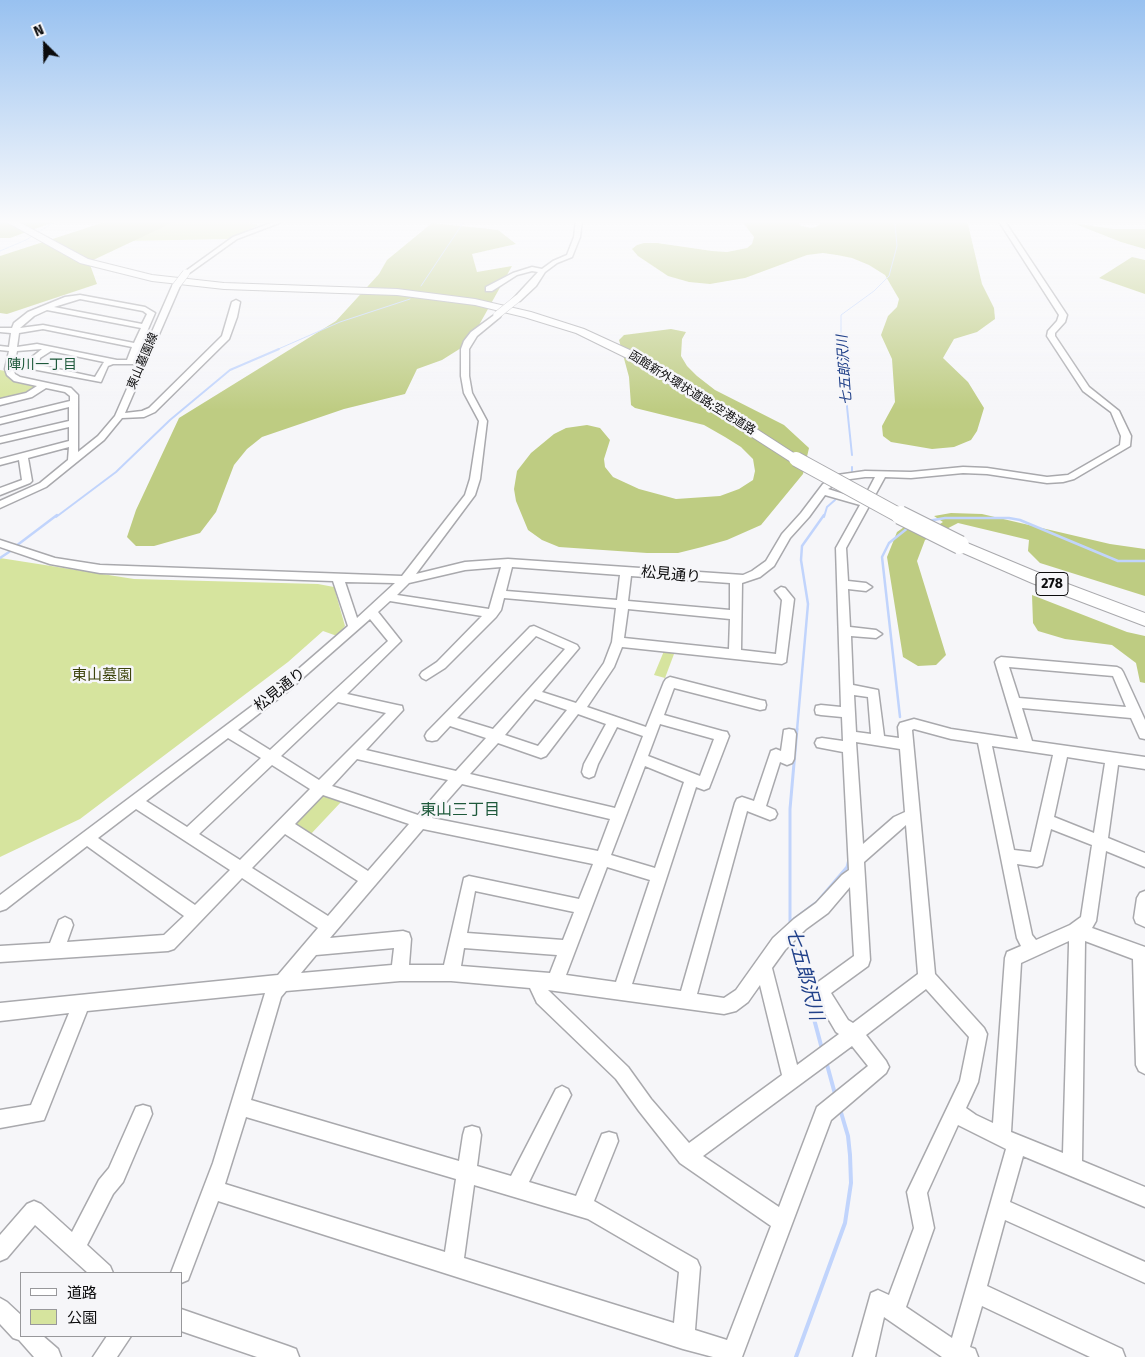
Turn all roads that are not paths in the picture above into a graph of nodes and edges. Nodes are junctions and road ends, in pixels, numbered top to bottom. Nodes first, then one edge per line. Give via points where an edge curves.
1 (178, 283) edge
2 (200, 283) edge
3 (499, 283) edge
4 (534, 283) edge
5 (1042, 283) edge
6 (489, 289) dead end
7 (236, 302) dead end
8 (46, 308) junction
9 (145, 327) junction
10 (0, 330) edge
11 (15, 331) junction
12 (137, 346) junction
13 (0, 348) edge
14 (50, 348) junction
15 (13, 349) junction
16 (111, 361) junction
17 (5, 368) edge
18 (44, 385) junction
19 (0, 402) edge
20 (74, 403) junction
21 (118, 416) junction
22 (0, 421) edge
23 (73, 423) junction
24 (0, 440) edge
25 (73, 443) junction
26 (22, 456) junction
27 (0, 462) edge
28 (73, 462) junction
29 (882, 474) junction
30 (823, 491) junction
31 (0, 492) edge
32 (866, 504) junction
33 (0, 505) edge
34 (963, 541) junction
35 (0, 543) edge
36 (508, 563) junction
37 (626, 572) junction
38 (338, 578) junction
39 (405, 580) junction
40 (736, 580) junction
41 (842, 584) junction
42 (866, 587) dead end
43 (781, 590) dead end
44 (499, 594) junction
45 (388, 597) junction
46 (623, 605) junction
47 (1145, 609) edge
48 (371, 612) junction
49 (492, 614) junction
50 (736, 615) junction
51 (1145, 620) edge
52 (354, 627) junction
53 (844, 631) junction
54 (876, 634) dead end
55 (618, 642) junction
56 (735, 653) junction
57 (426, 676) dead end
58 (847, 689) junction
59 (534, 694) junction
60 (338, 697) junction
61 (1013, 702) junction
62 (761, 705) dead end
63 (578, 709) junction
64 (821, 710) dead end
65 (848, 713) junction
66 (1135, 713) junction
67 (656, 718) junction
68 (448, 720) junction
69 (614, 721) junction
70 (228, 731) junction
71 (649, 733) junction
72 (790, 734) dead end
73 (1145, 734) edge
74 (432, 736) dead end
75 (496, 736) junction
76 (984, 739) junction
77 (878, 740) junction
78 (849, 742) junction
79 (822, 743) dead end
80 (906, 744) junction
81 (1027, 745) junction
82 (1061, 751) junction
83 (355, 753) junction
84 (272, 758) junction
85 (1112, 758) junction
86 (641, 760) junction
87 (1145, 763) edge
88 (589, 772) dead end
89 (458, 778) junction
90 (692, 779) junction
91 (321, 788) junction
92 (136, 801) junction
93 (620, 815) junction
94 (913, 815) junction
95 (1046, 820) junction
96 (421, 822) junction
97 (284, 825) junction
98 (188, 835) junction
99 (87, 838) junction
100 (1099, 841) junction
101 (1008, 856) junction
102 (603, 858) junction
103 (1145, 860) edge
104 (858, 866) junction
105 (240, 869) junction
106 (659, 876) junction
107 (369, 880) junction
108 (1145, 898) edge
109 (0, 904) edge
110 (584, 907) junction
111 (195, 914) junction
112 (1145, 919) edge
113 (65, 926) dead end
114 (330, 926) junction
115 (1076, 930) junction
116 (458, 940) junction
117 (312, 946) junction
118 (567, 948) junction
119 (1033, 950) junction
120 (55, 951) junction
121 (0, 954) edge
122 (1143, 954) edge
123 (764, 966) junction
124 (400, 973) junction
125 (451, 974) junction
126 (927, 978) junction
127 (535, 981) junction
128 (555, 982) junction
129 (281, 983) junction
130 (621, 991) junction
131 (687, 1000) junction
132 (82, 1003) junction
133 (1, 1016) edge
134 (854, 1034) junction
135 (1145, 1065) edge
136 (792, 1079) junction
137 (562, 1095) dead end
138 (241, 1106) junction
139 (956, 1112) junction
140 (143, 1114) dead end
141 (0, 1119) edge
142 (472, 1135) dead end
143 (1009, 1140) junction
144 (609, 1141) dead end
145 (686, 1156) junction
146 (1072, 1166) junction
147 (467, 1172) junction
148 (516, 1188) junction
149 (213, 1190) junction
150 (1145, 1197) edge
151 (582, 1206) junction
152 (1000, 1208) junction
153 (783, 1222) junction
154 (75, 1248) junction
155 (0, 1251) edge
156 (453, 1266) junction
157 (101, 1272) edge
158 (181, 1272) edge
159 (1145, 1273) edge
160 (976, 1292) junction
161 (0, 1309) edge
162 (894, 1310) junction
163 (182, 1320) edge
164 (20, 1329) edge
165 (29, 1337) edge
166 (119, 1337) edge
167 (683, 1338) junction
168 (731, 1355) edge
169 (963, 1355) edge
170 (50, 1357) edge
171 (104, 1357) edge
172 (288, 1357) edge
173 (864, 1357) edge
174 (1114, 1357) edge

1 - 21 street, 東山墓園線, bridge
2 - 34 highway, 函館新外環状道路;空港道路 / 278, bridge via 405,293 475,302 527,314 580,332 641,360 875,503
3 - 6 street
4 - 39 street, bridge via 468,341 464,376 468,393 483,421 475,479 470,495
5 - 29 street, 松見通り via 1063,315 1051,336 1086,389 1115,411 1126,436 1125,446 1063,479 963,470
7 - 21 street via 226,337 152,410 144,414
8 - 9 street
8 - 9 street via 80,297 145,309 151,312
8 - 11 street via 22,319
9 - 12 street
10 - 11 street
11 - 12 street via 43,327
11 - 15 street
12 - 16 street via 130,362
13 - 15 street
14 - 15 street
14 - 16 street
14 - 16 street via 36,357 35,367 98,380 105,365
15 - 17 street
17 - 18 street via 14,378
18 - 19 street via 29,395
18 - 20 street via 70,391 74,395
20 - 22 street
20 - 23 street
21 - 28 street, 東山墓園線 via 108,431
23 - 24 street
23 - 25 street
25 - 26 street
25 - 28 street
26 - 27 street
26 - 31 street via 27,482
28 - 33 street, 東山墓園線 via 37,489
29 - 30 street, 松見通り via 840,477
29 - 32 street
30 - 32 street
30 - 40 street, 松見通り via 786,536 770,563 756,574
32 - 41 street via 841,548
34 - 47 highway, 函館新外環状道路;空港道路 / 278
34 - 51 highway, 函館新外環状道路;空港道路 / 278 via 1047,582
35 - 38 street via 54,561 100,569
36 - 37 street, 松見通り
36 - 39 street, 松見通り via 465,566
36 - 44 street
37 - 40 street, 松見通り
37 - 46 street
38 - 39 street
38 - 52 street
39 - 45 street, 松見通り
40 - 50 street
41 - 42 street
41 - 53 street
43 - 56 street via 788,599 782,659
44 - 46 street
44 - 49 street
45 - 48 street, 松見通り
45 - 49 street
46 - 50 street
46 - 55 street
48 - 52 street, 松見通り
48 - 60 street via 395,641
49 - 57 street
50 - 56 street
52 - 70 street, 松見通り
53 - 54 street
53 - 58 street
55 - 56 street
55 - 63 street via 610,664
58 - 65 street
58 - 77 street via 874,693
59 - 63 street
59 - 68 street via 573,648 534,630
59 - 75 street
60 - 83 street via 397,710
60 - 84 street
61 - 66 street
61 - 66 street via 1001,662 1117,672
61 - 81 street
62 - 67 street via 670,682
63 - 69 street
63 - 75 street via 541,752
64 - 65 street
65 - 78 street
66 - 73 street
67 - 71 street
67 - 90 street via 722,736 704,784
68 - 74 street
68 - 75 street
69 - 71 street
69 - 88 street
70 - 84 street
70 - 92 street, 松見通り
71 - 86 street
72 - 131 street via 787,759 776,755 764,812 742,803
75 - 89 street
76 - 80 street via 914,724 905,727
76 - 81 street
76 - 101 street
77 - 78 street
77 - 80 street
78 - 79 street
78 - 104 street
80 - 94 street
81 - 82 street
82 - 85 street
82 - 95 street
83 - 89 street
83 - 91 street
84 - 91 street
84 - 98 street
85 - 87 street
85 - 100 street
86 - 90 street
86 - 93 street
89 - 93 street
89 - 96 street
90 - 106 street
91 - 96 street
91 - 97 street
92 - 98 street
92 - 99 street, 松見通り
93 - 102 street
94 - 104 street via 898,821
94 - 126 street
95 - 100 street
95 - 101 street via 1037,860
96 - 102 street
96 - 107 street
97 - 105 street
97 - 107 street
98 - 105 street
99 - 109 street, 松見通り
99 - 111 street
100 - 103 street
100 - 115 street via 1088,921
101 - 119 street via 1025,938
102 - 106 street
102 - 110 street
104 - 123 street via 822,908 791,933
104 - 134 street via 862,960 820,991 842,1026
105 - 111 street
105 - 114 street
106 - 130 street
107 - 114 street
108 - 112 street via 1142,918
110 - 116 street via 469,883
110 - 118 street
111 - 120 street via 168,943
113 - 120 street
114 - 117 street
115 - 119 street
115 - 122 street
115 - 146 street
116 - 118 street
116 - 125 street
117 - 124 street via 403,939
117 - 129 street
118 - 128 street
119 - 143 street via 1012,958
120 - 121 street
122 - 135 street
123 - 131 street via 742,996 730,1005
123 - 136 street
124 - 125 street
124 - 129 street
125 - 127 street
126 - 134 street
126 - 139 street via 978,1034 969,1082
127 - 128 street
127 - 145 street via 543,997 622,1073
128 - 130 street
129 - 132 street
129 - 138 street via 274,992
130 - 131 street
132 - 133 street
132 - 141 street via 37,1114
134 - 136 street
134 - 153 street via 880,1067 824,1114
136 - 145 street
137 - 148 street
138 - 147 street
138 - 149 street
139 - 143 street via 969,1122
139 - 162 street via 916,1192 924,1228
140 - 154 street via 116,1175 106,1187
142 - 147 street
143 - 146 street
143 - 152 street
144 - 151 street
145 - 153 street
146 - 150 street
147 - 148 street
147 - 156 street
148 - 151 street
149 - 156 street
149 - 158 street
151 - 167 street via 690,1268
152 - 159 street
152 - 160 street
153 - 168 street
154 - 155 street via 34,1211
154 - 157 street
156 - 167 street
160 - 169 street
160 - 174 street
161 - 164 street
162 - 169 street via 949,1349
162 - 173 street via 878,1300
163 - 172 street
165 - 170 street
166 - 171 street
167 - 168 street

